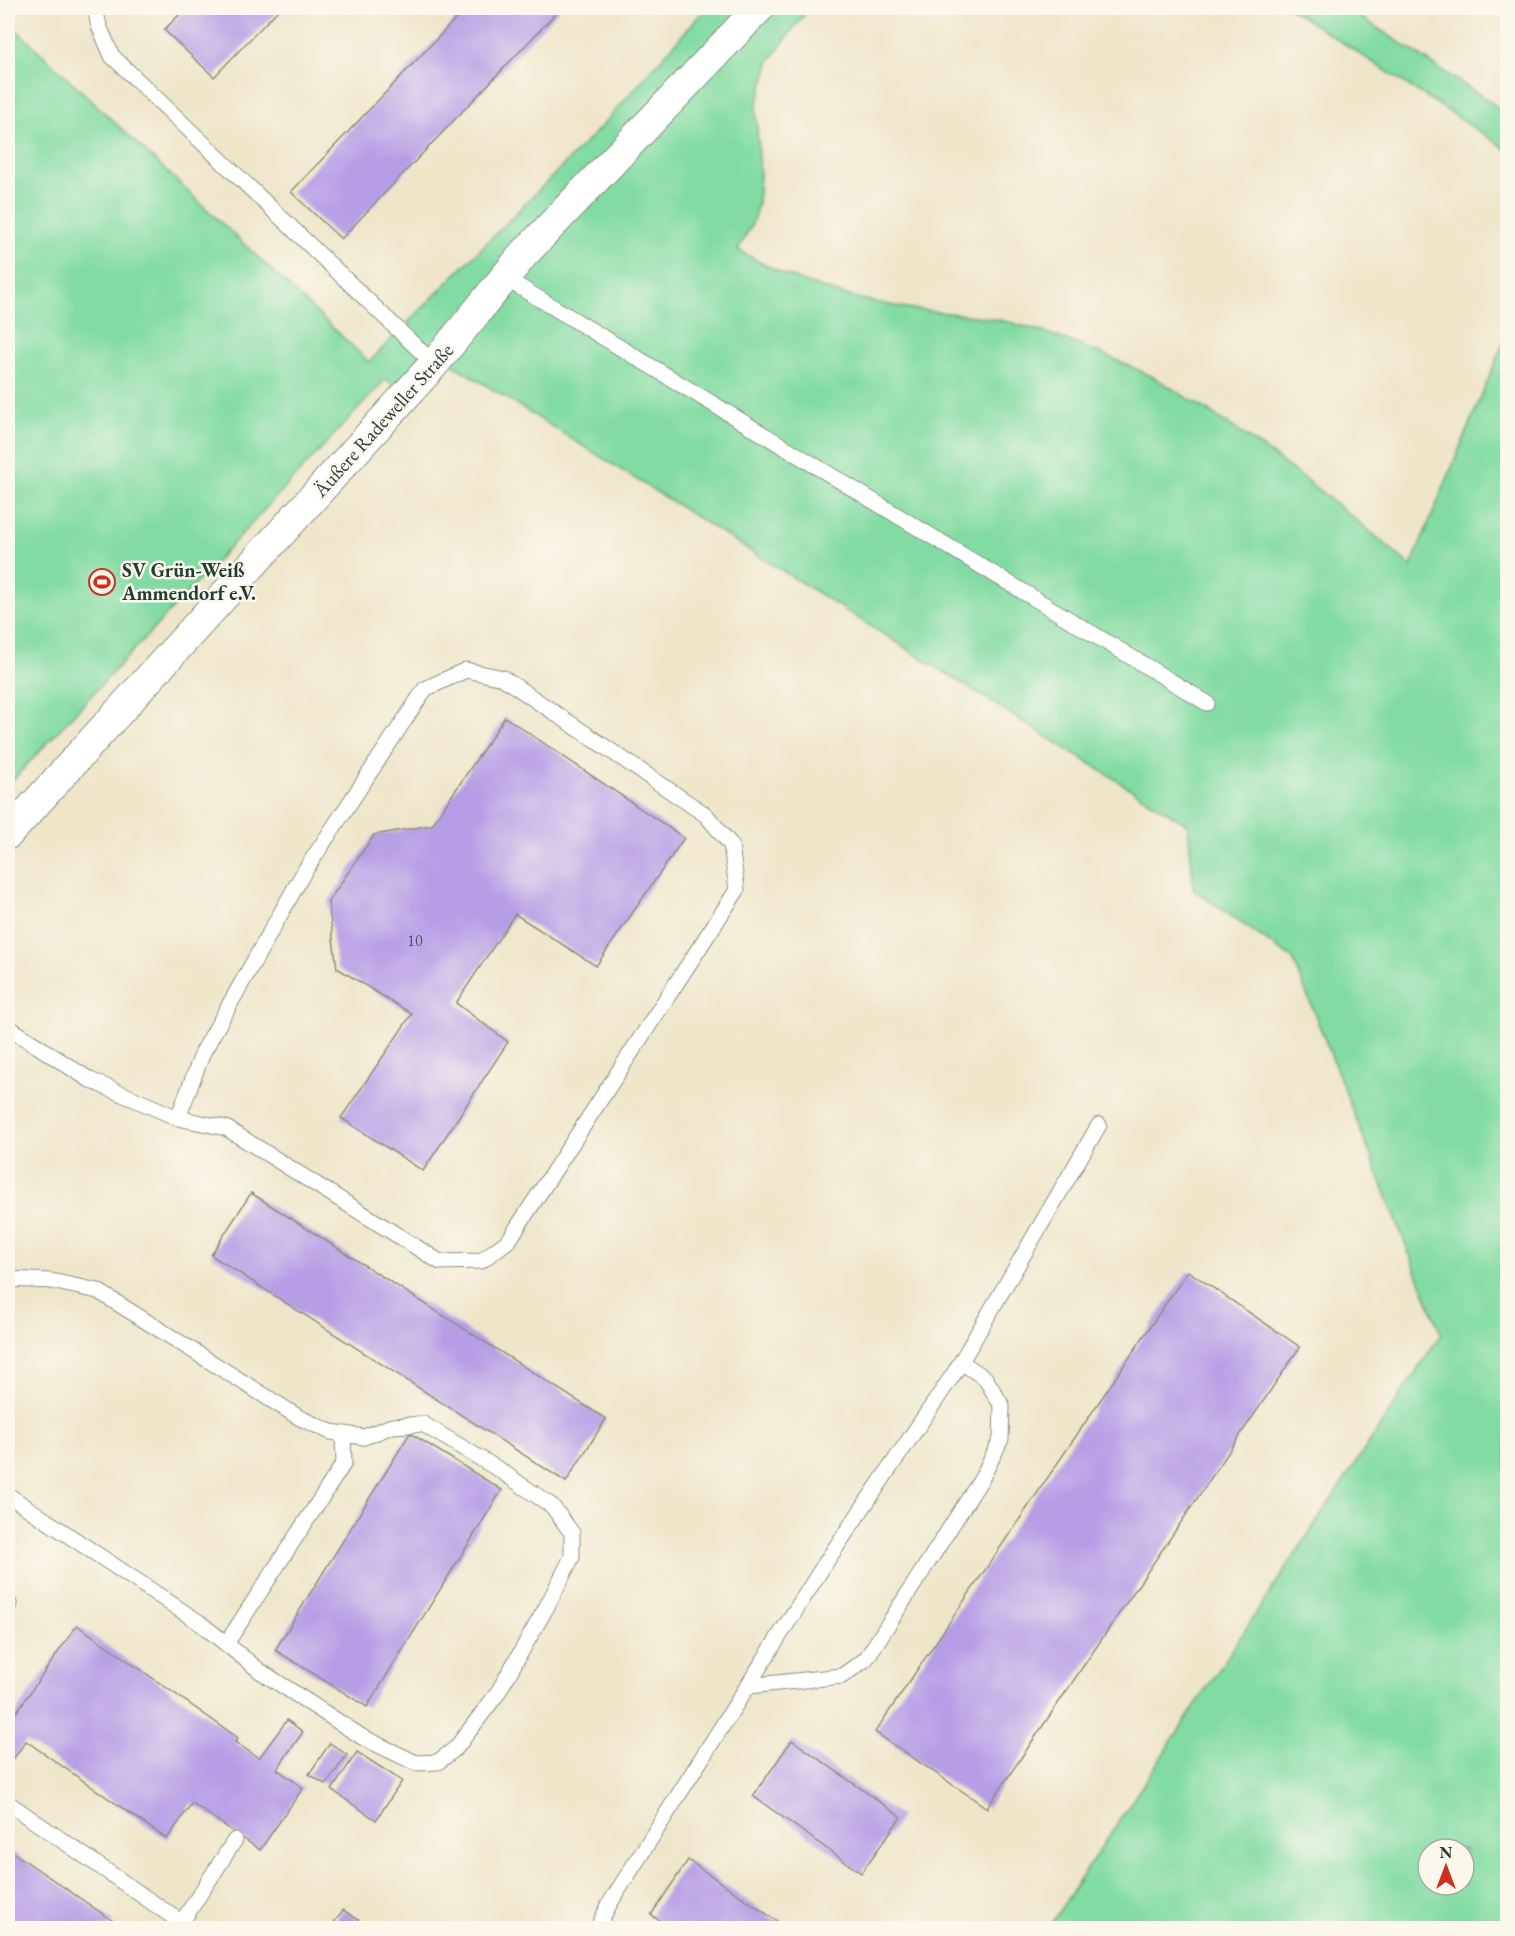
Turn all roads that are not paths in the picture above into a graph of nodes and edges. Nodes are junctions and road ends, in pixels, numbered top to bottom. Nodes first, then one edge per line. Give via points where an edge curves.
1 (95, 8) edge
2 (759, 8) edge
3 (505, 278) junction
4 (434, 364) junction
5 (1207, 703) dead end
6 (8, 834) edge
7 (8, 1027) edge
8 (178, 1118) junction
9 (1099, 1125) dead end
10 (8, 1279) edge
11 (961, 1362) junction
12 (343, 1434) junction
13 (8, 1495) edge
14 (226, 1644) junction
15 (749, 1686) junction
16 (8, 1803) edge
17 (235, 1840) dead end
18 (180, 1926) edge
19 (598, 1929) edge

1 - 4 lane via 112,56
2 - 3 street, Äußere Radeweller Straße
3 - 4 street, Äußere Radeweller Straße
3 - 5 lane
4 - 6 street, Äußere Radeweller Straße
7 - 8 lane via 90,1080
8 - 8 lane via 226,1128 440,1262 482,1261 509,1240 736,890 731,845 706,815 503,678 466,670 426,688 304,872 203,1052
9 - 11 lane
10 - 12 lane via 51,1281 98,1291 300,1418
11 - 15 lane via 828,1559
11 - 15 lane via 985,1378 1002,1406 1001,1439 982,1478 866,1659 842,1676
12 - 14 lane via 344,1463
12 - 14 lane via 364,1437 392,1426 423,1424 552,1506 572,1533 572,1557 546,1608 497,1694 456,1748 438,1762 416,1763 362,1737 260,1671
13 - 14 lane
15 - 19 lane via 610,1903
16 - 18 lane
17 - 18 lane

